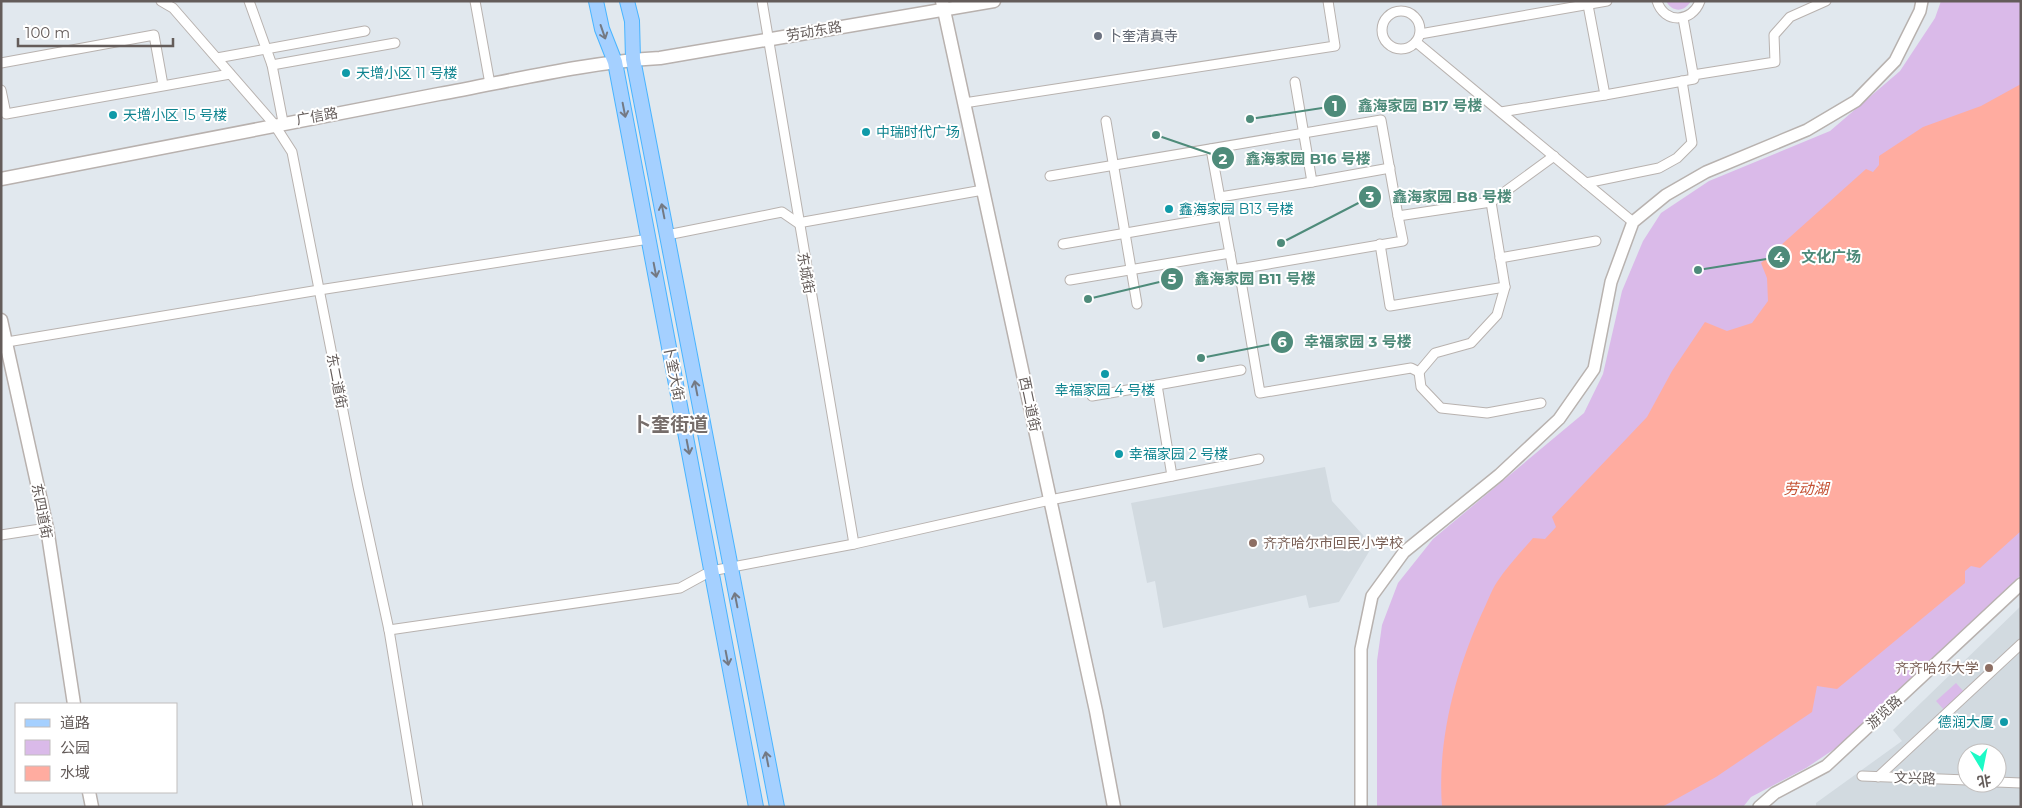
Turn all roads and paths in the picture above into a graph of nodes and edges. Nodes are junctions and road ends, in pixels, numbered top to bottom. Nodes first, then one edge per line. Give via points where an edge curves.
1 (161, 1) edge
2 (249, 1) edge
3 (475, 1) edge
4 (596, 1) edge
5 (628, 1) edge
6 (762, 1) edge
7 (994, 1) edge
8 (1328, 1) edge
9 (1395, 1) edge
10 (1607, 1) edge
11 (1657, 1) edge
12 (1700, 1) edge
13 (1826, 1) edge
14 (1922, 1) edge
15 (174, 5) edge
16 (943, 5) edge
17 (1588, 5) junction
18 (1397, 11) junction
19 (1683, 18) junction
20 (365, 30) dead end
21 (1418, 38) junction
22 (768, 39) junction
23 (395, 43) dead end
24 (266, 49) junction
25 (217, 58) junction
26 (633, 59) junction
27 (615, 62) junction
28 (1, 63) edge
29 (272, 65) junction
30 (230, 74) junction
31 (1693, 75) junction
32 (1682, 81) junction
33 (1295, 82) dead end
34 (490, 84) junction
35 (163, 85) junction
36 (1, 90) edge
37 (1605, 95) junction
38 (964, 103) junction
39 (3, 106) edge
40 (1501, 112) junction
41 (1106, 120) dead end
42 (279, 123) junction
43 (1304, 134) junction
44 (1212, 149) junction
45 (1554, 156) junction
46 (1113, 165) junction
47 (1390, 168) junction
48 (1050, 176) dead end
49 (1, 180) edge
50 (1312, 182) junction
51 (1586, 183) junction
52 (983, 190) junction
53 (1220, 197) junction
54 (1491, 202) junction
55 (1224, 216) junction
56 (1398, 216) junction
57 (1633, 222) junction
58 (798, 223) junction
59 (1125, 233) junction
60 (667, 235) junction
61 (649, 239) junction
62 (1596, 241) dead end
63 (1063, 244) dead end
64 (1380, 244) junction
65 (1230, 253) junction
66 (1500, 258) junction
67 (1239, 269) junction
68 (1131, 270) junction
69 (1070, 280) dead end
70 (1505, 287) junction
71 (319, 290) junction
72 (1137, 304) dead end
73 (1, 320) edge
74 (7, 342) junction
75 (1241, 370) dead end
76 (1419, 372) junction
77 (1156, 385) junction
78 (1092, 396) dead end
79 (1541, 402) dead end
80 (1259, 459) dead end
81 (1172, 476) junction
82 (1050, 500) junction
83 (46, 528) junction
84 (1, 536) edge
85 (854, 544) junction
86 (729, 567) junction
87 (711, 571) junction
88 (2021, 584) edge
89 (389, 630) junction
90 (2021, 644) edge
91 (74, 703) edge
92 (1862, 776) dead end
93 (1878, 777) junction
94 (1957, 780) edge
95 (2007, 782) edge
96 (2021, 783) edge
97 (89, 793) edge
98 (92, 807) edge
99 (418, 807) edge
100 (756, 807) edge
101 (777, 807) edge
102 (1114, 807) edge
103 (1361, 807) edge
104 (1759, 807) edge

1 - 15 street, 东二道街
2 - 24 street
3 - 34 street
4 -> 27 main road, 卜奎大街 via 602,29
5 - 26 main road, 卜奎大街
6 - 22 street, 东城街
7 - 16 main road, 劳动东路
8 - 38 street via 1335,46
9 - 18 street
10 - 17 street
11 - 19 street via 1667,16
12 - 19 street via 1694,12
13 - 31 street via 1790,17 1774,35 1774,62
14 - 57 street via 1895,61 1856,100 1807,130 1706,172 1666,195
15 - 25 street, 东二道街
16 - 22 main road, 劳动东路
16 - 38 main road, 西二道街
17 - 21 street
17 - 37 street
18 - 21 street via 1406,11 1416,18
18 - 21 street via 1384,20 1384,39 1393,47 1405,49
19 - 31 street
20 - 24 street
21 - 40 street
22 - 26 main road, 劳动东路 via 660,58
22 - 58 street, 东城街
23 - 29 street
24 - 25 street
24 - 29 street
25 - 30 street, 东二道街
26 - 27 main road, 广信路
60 -> 26 main road, 卜奎大街
27 - 34 main road, 广信路
27 -> 61 main road, 卜奎大街
28 - 35 street via 154,35
29 - 42 street
30 - 35 street
30 - 42 street, 东二道街
31 - 32 street via 1694,79
32 - 37 street
32 - 51 street via 1692,143 1677,158 1659,168
33 - 43 street
34 - 42 main road, 广信路
35 - 39 street via 6,114
36 - 39 street
37 - 40 street
38 - 52 main road, 西二道街
40 - 45 street
41 - 46 street
42 - 49 main road, 广信路
42 - 71 street, 东二道街 via 292,152
43 - 44 street
43 - 47 street via 1381,120
43 - 50 street
44 - 46 street
44 - 53 street
45 - 51 street
45 - 54 street
46 - 48 street
46 - 59 street
47 - 50 street
47 - 56 street
50 - 53 street
51 - 57 street
52 - 58 street
52 - 82 main road, 西二道街
53 - 55 street
54 - 56 street
54 - 66 street
55 - 59 street
55 - 65 street
56 - 64 street via 1403,241
57 - 103 street via 1611,282 1594,369 1559,419 1499,476 1404,552 1372,596 1361,649
58 - 60 street via 782,212
58 - 85 street, 东城街
59 - 63 street
59 - 68 street
86 -> 60 main road, 卜奎大街
61 - 71 street
61 -> 87 main road, 卜奎大街
62 - 66 street
64 - 67 street
64 - 70 street via 1390,306
65 - 67 street via 1233,270
65 - 68 street
66 - 70 street
67 - 76 street via 1260,393 1412,368
68 - 69 street
68 - 72 street
70 - 76 street via 1497,316 1471,343 1435,353
71 - 74 street
71 - 89 street, 东二道街
73 - 74 main road, 东四道街
74 - 83 main road, 东四道街
75 - 77 street
76 - 79 street via 1421,387 1441,408 1487,413
77 - 78 street
77 - 81 street
80 - 81 street
81 - 82 street
82 - 85 street
82 - 102 main road, 西二道街
83 - 84 street
83 - 91 main road, 东四道街
85 - 86 street
86 - 87 street
101 -> 86 main road, 卜奎大街
87 - 89 street via 680,588
87 -> 100 main road, 卜奎大街
88 - 104 street, 游览路 via 1826,766 1775,793
89 - 99 street, 东二道街
90 - 93 street
92 - 93 street, 文兴路
93 - 94 street, 文兴路
95 - 96 street
97 - 98 main road

